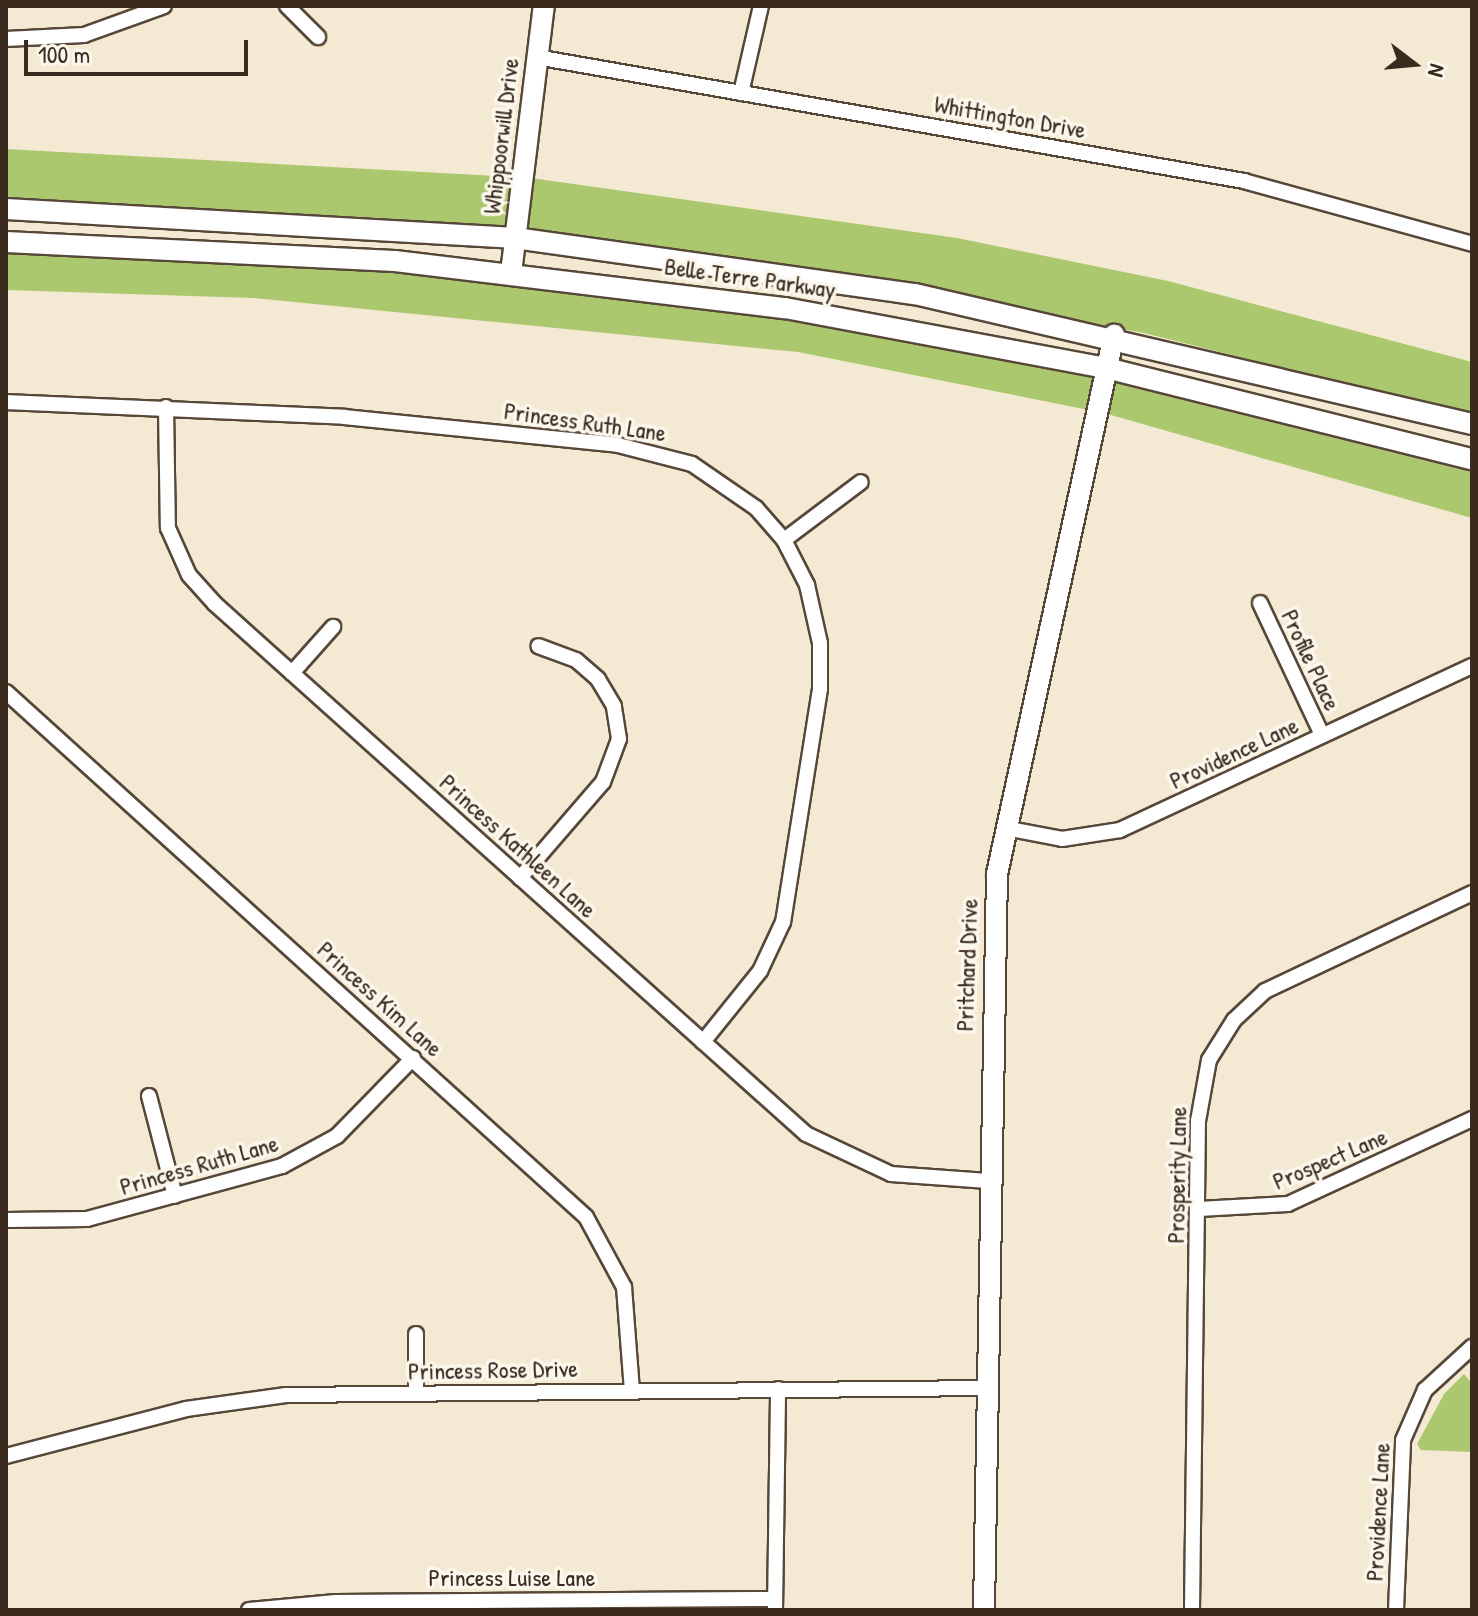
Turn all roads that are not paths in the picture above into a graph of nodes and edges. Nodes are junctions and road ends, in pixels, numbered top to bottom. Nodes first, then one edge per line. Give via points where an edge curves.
1 (164, 6) edge
2 (287, 6) edge
3 (544, 6) edge
4 (761, 6) edge
5 (318, 37) dead end
6 (6, 39) edge
7 (536, 57) junction
8 (741, 93) junction
9 (6, 209) edge
10 (515, 238) junction
11 (6, 242) edge
12 (1472, 244) edge
13 (511, 273) junction
14 (1114, 335) junction
15 (1106, 368) junction
16 (6, 402) edge
17 (166, 407) junction
18 (1472, 424) edge
19 (1472, 459) edge
20 (861, 482) dead end
21 (784, 540) junction
22 (1260, 603) dead end
23 (333, 627) dead end
24 (538, 646) dead end
25 (1472, 666) edge
26 (292, 673) junction
27 (6, 692) edge
28 (1322, 735) junction
29 (1005, 828) junction
30 (520, 878) junction
31 (1472, 893) edge
32 (703, 1042) junction
33 (413, 1058) junction
34 (149, 1096) dead end
35 (1472, 1119) edge
36 (988, 1181) junction
37 (175, 1196) junction
38 (1199, 1209) junction
39 (6, 1220) edge
40 (416, 1334) dead end
41 (1472, 1347) edge
42 (987, 1388) junction
43 (778, 1389) junction
44 (632, 1390) junction
45 (416, 1392) junction
46 (6, 1456) edge
47 (775, 1604) edge
48 (249, 1610) edge
49 (984, 1610) edge
50 (1192, 1610) edge
51 (1396, 1610) edge

1 - 6 street via 103,31
2 - 5 street
3 - 7 main road, Whippoorwill Drive
4 - 8 street
7 - 8 street, Whittington Drive
7 - 10 main road, Whippoorwill Drive
8 - 12 street, Whittington Drive via 1244,181
9 - 10 main road, Belle Terre Parkway
10 - 13 main road, Whippoorwill Drive
10 - 14 main road, Belle Terre Parkway via 915,294
11 - 13 main road, Belle Terre Parkway via 280,252
13 - 15 main road, Belle Terre Parkway via 785,308
14 - 15 main road, Pritchard Drive
14 - 18 main road, Belle Terre Parkway
15 - 19 main road, Belle Terre Parkway
15 - 29 main road, Pritchard Drive
16 - 17 street, Princess Ruth Lane
17 - 21 street, Princess Ruth Lane via 405,421 647,450 724,482
17 - 26 street, Princess Kathleen Lane via 164,506 181,562 205,594
20 - 21 street
21 - 32 street, Princess Ruth Lane via 812,600 821,658 794,872 772,949
22 - 28 street, Profile Place
23 - 26 street
24 - 30 street via 576,660 598,679 614,706 619,739 603,782
25 - 28 street, Providence Lane
26 - 30 street, Princess Kathleen Lane
27 - 33 street, Princess Kim Lane
28 - 29 street, Providence Lane via 1110,833 1062,839
29 - 36 main road, Pritchard Drive via 995,895
30 - 32 street, Princess Kathleen Lane
31 - 38 street, Prosperity Lane via 1275,985 1234,1020 1201,1088
32 - 36 street, Princess Kathleen Lane via 841,1157 916,1179
33 - 37 street, Princess Ruth Lane via 316,1150
33 - 44 street, Princess Kim Lane via 566,1196 603,1239 629,1310
34 - 37 street
35 - 38 street, Prospect Lane via 1288,1204
36 - 42 main road, Pritchard Drive
37 - 39 street, Princess Ruth Lane via 71,1222
38 - 50 street, Prosperity Lane
40 - 45 street
41 - 51 street, Providence Lane via 1425,1390 1403,1440
42 - 43 street, Princess Rose Drive
42 - 49 main road, Pritchard Drive
43 - 44 street, Princess Rose Drive
43 - 47 street
44 - 45 street, Princess Rose Drive
45 - 46 street, Princess Rose Drive via 214,1404
47 - 48 street, Princess Luise Lane via 336,1602

